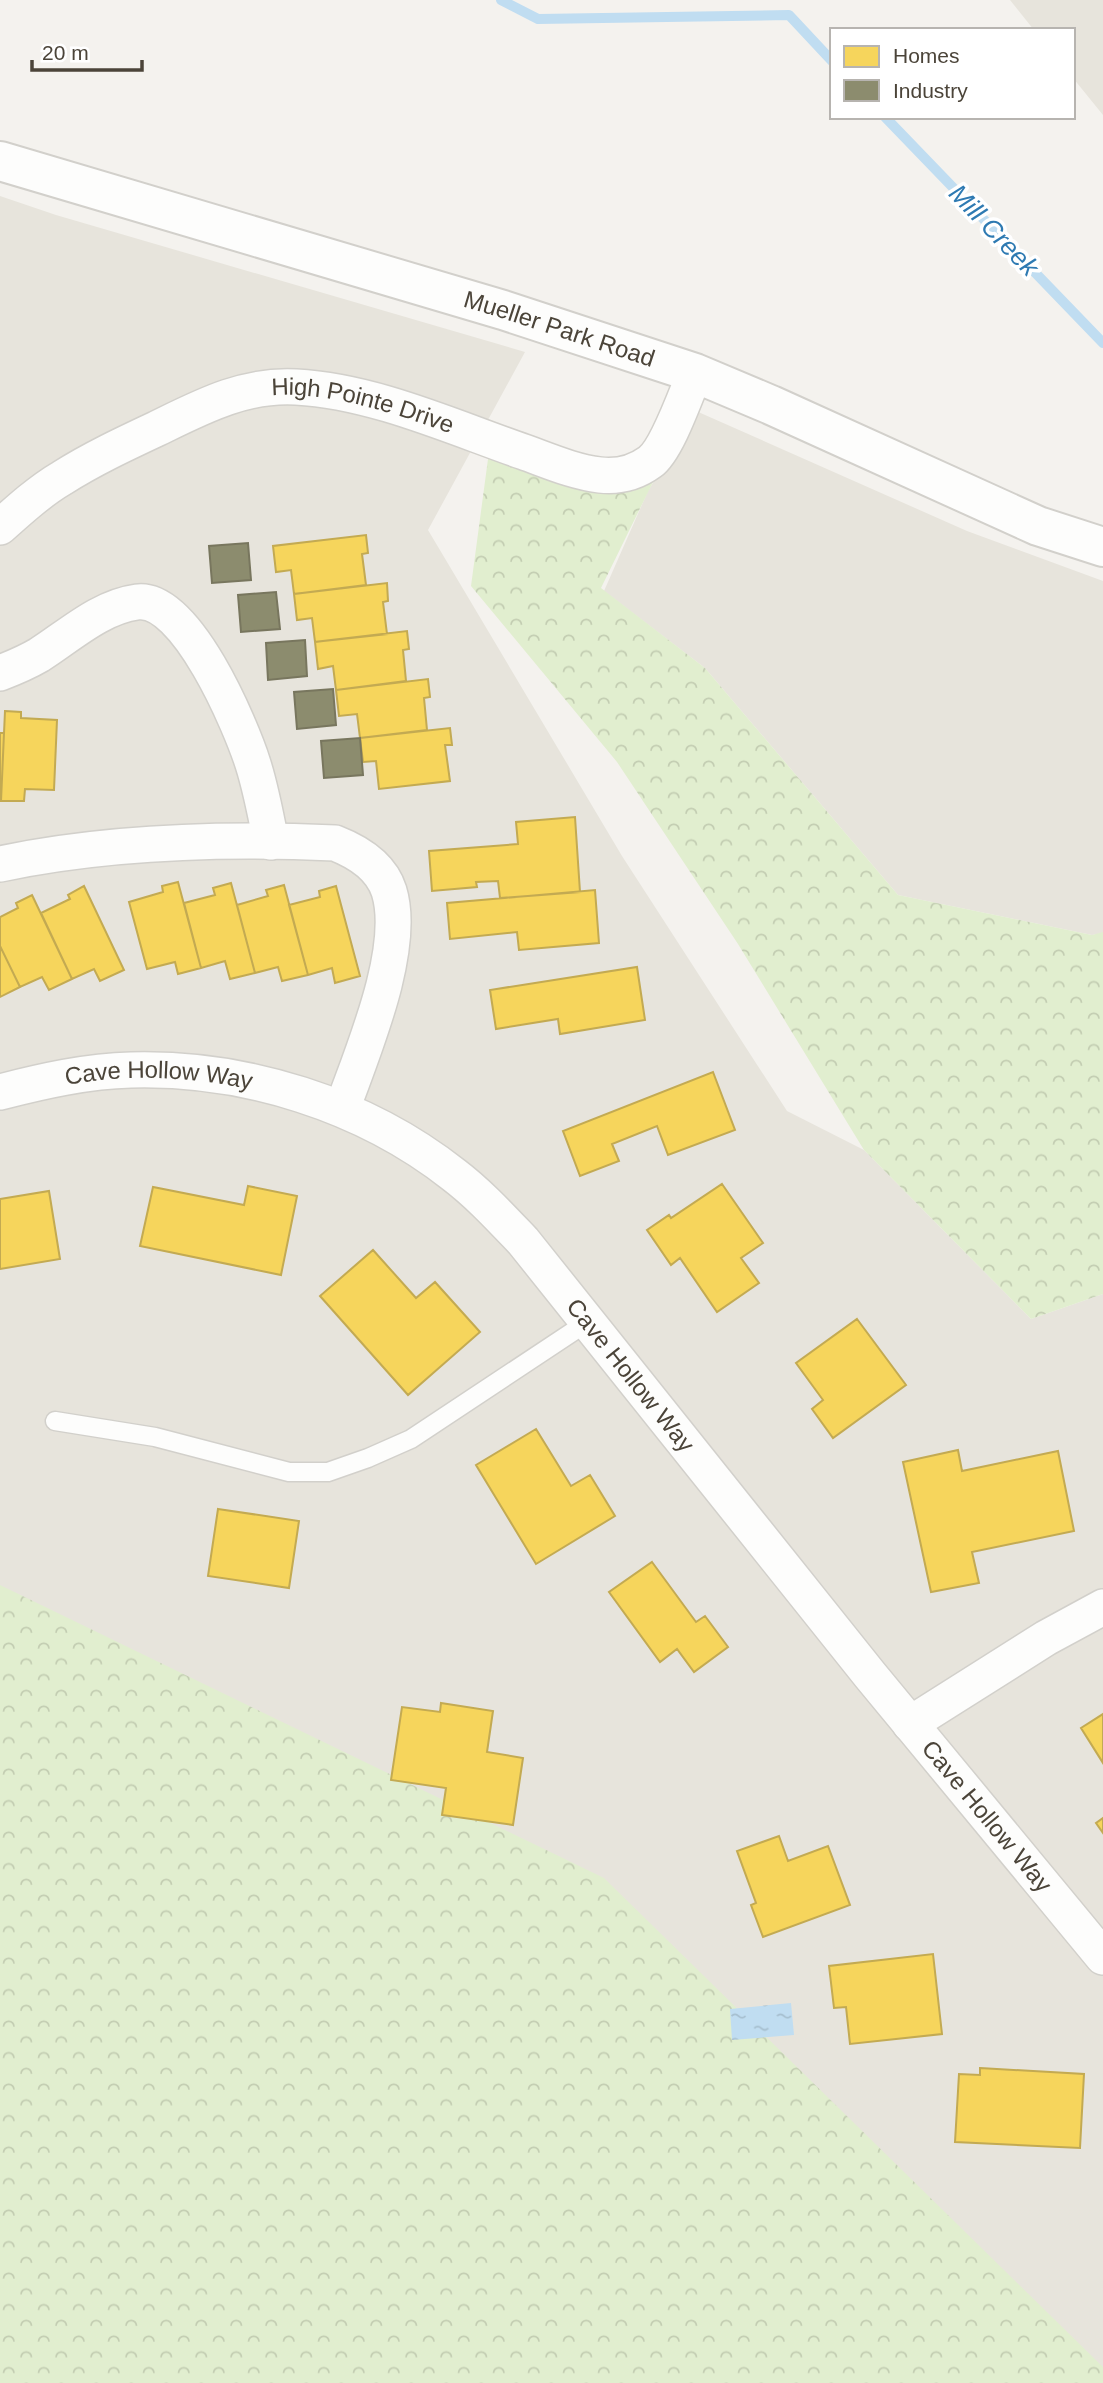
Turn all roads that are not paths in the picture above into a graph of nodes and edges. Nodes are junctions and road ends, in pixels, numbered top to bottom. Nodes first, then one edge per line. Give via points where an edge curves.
1 (0, 161) edge
2 (695, 373) junction
3 (0, 527) edge
4 (1103, 547) edge
5 (0, 673) edge
6 (271, 842) junction
7 (0, 864) edge
8 (0, 1092) edge
9 (342, 1109) junction
10 (589, 1321) junction
11 (55, 1421) dead end
12 (1103, 1607) edge
13 (910, 1724) junction
14 (1103, 1957) edge

1 - 2 street, Mueller Park Road via 503,310
2 - 3 street, High Pointe Drive via 652,461 618,475 583,473 383,403 347,394 269,387 210,403 102,455 61,478
2 - 4 street, Mueller Park Road via 1038,526
5 - 6 street via 37,656 110,610 139,601 163,610 197,647 226,698 253,763
6 - 7 street via 99,847
6 - 9 street via 335,843 357,852 376,869 389,890 393,938 386,975
8 - 9 street, Cave Hollow Way via 89,1073 171,1070 258,1083
9 - 10 street, Cave Hollow Way via 418,1149 454,1175 523,1241
10 - 11 lane via 411,1439 328,1472 289,1472 155,1437
10 - 13 street, Cave Hollow Way
12 - 13 street
13 - 14 street, Cave Hollow Way

